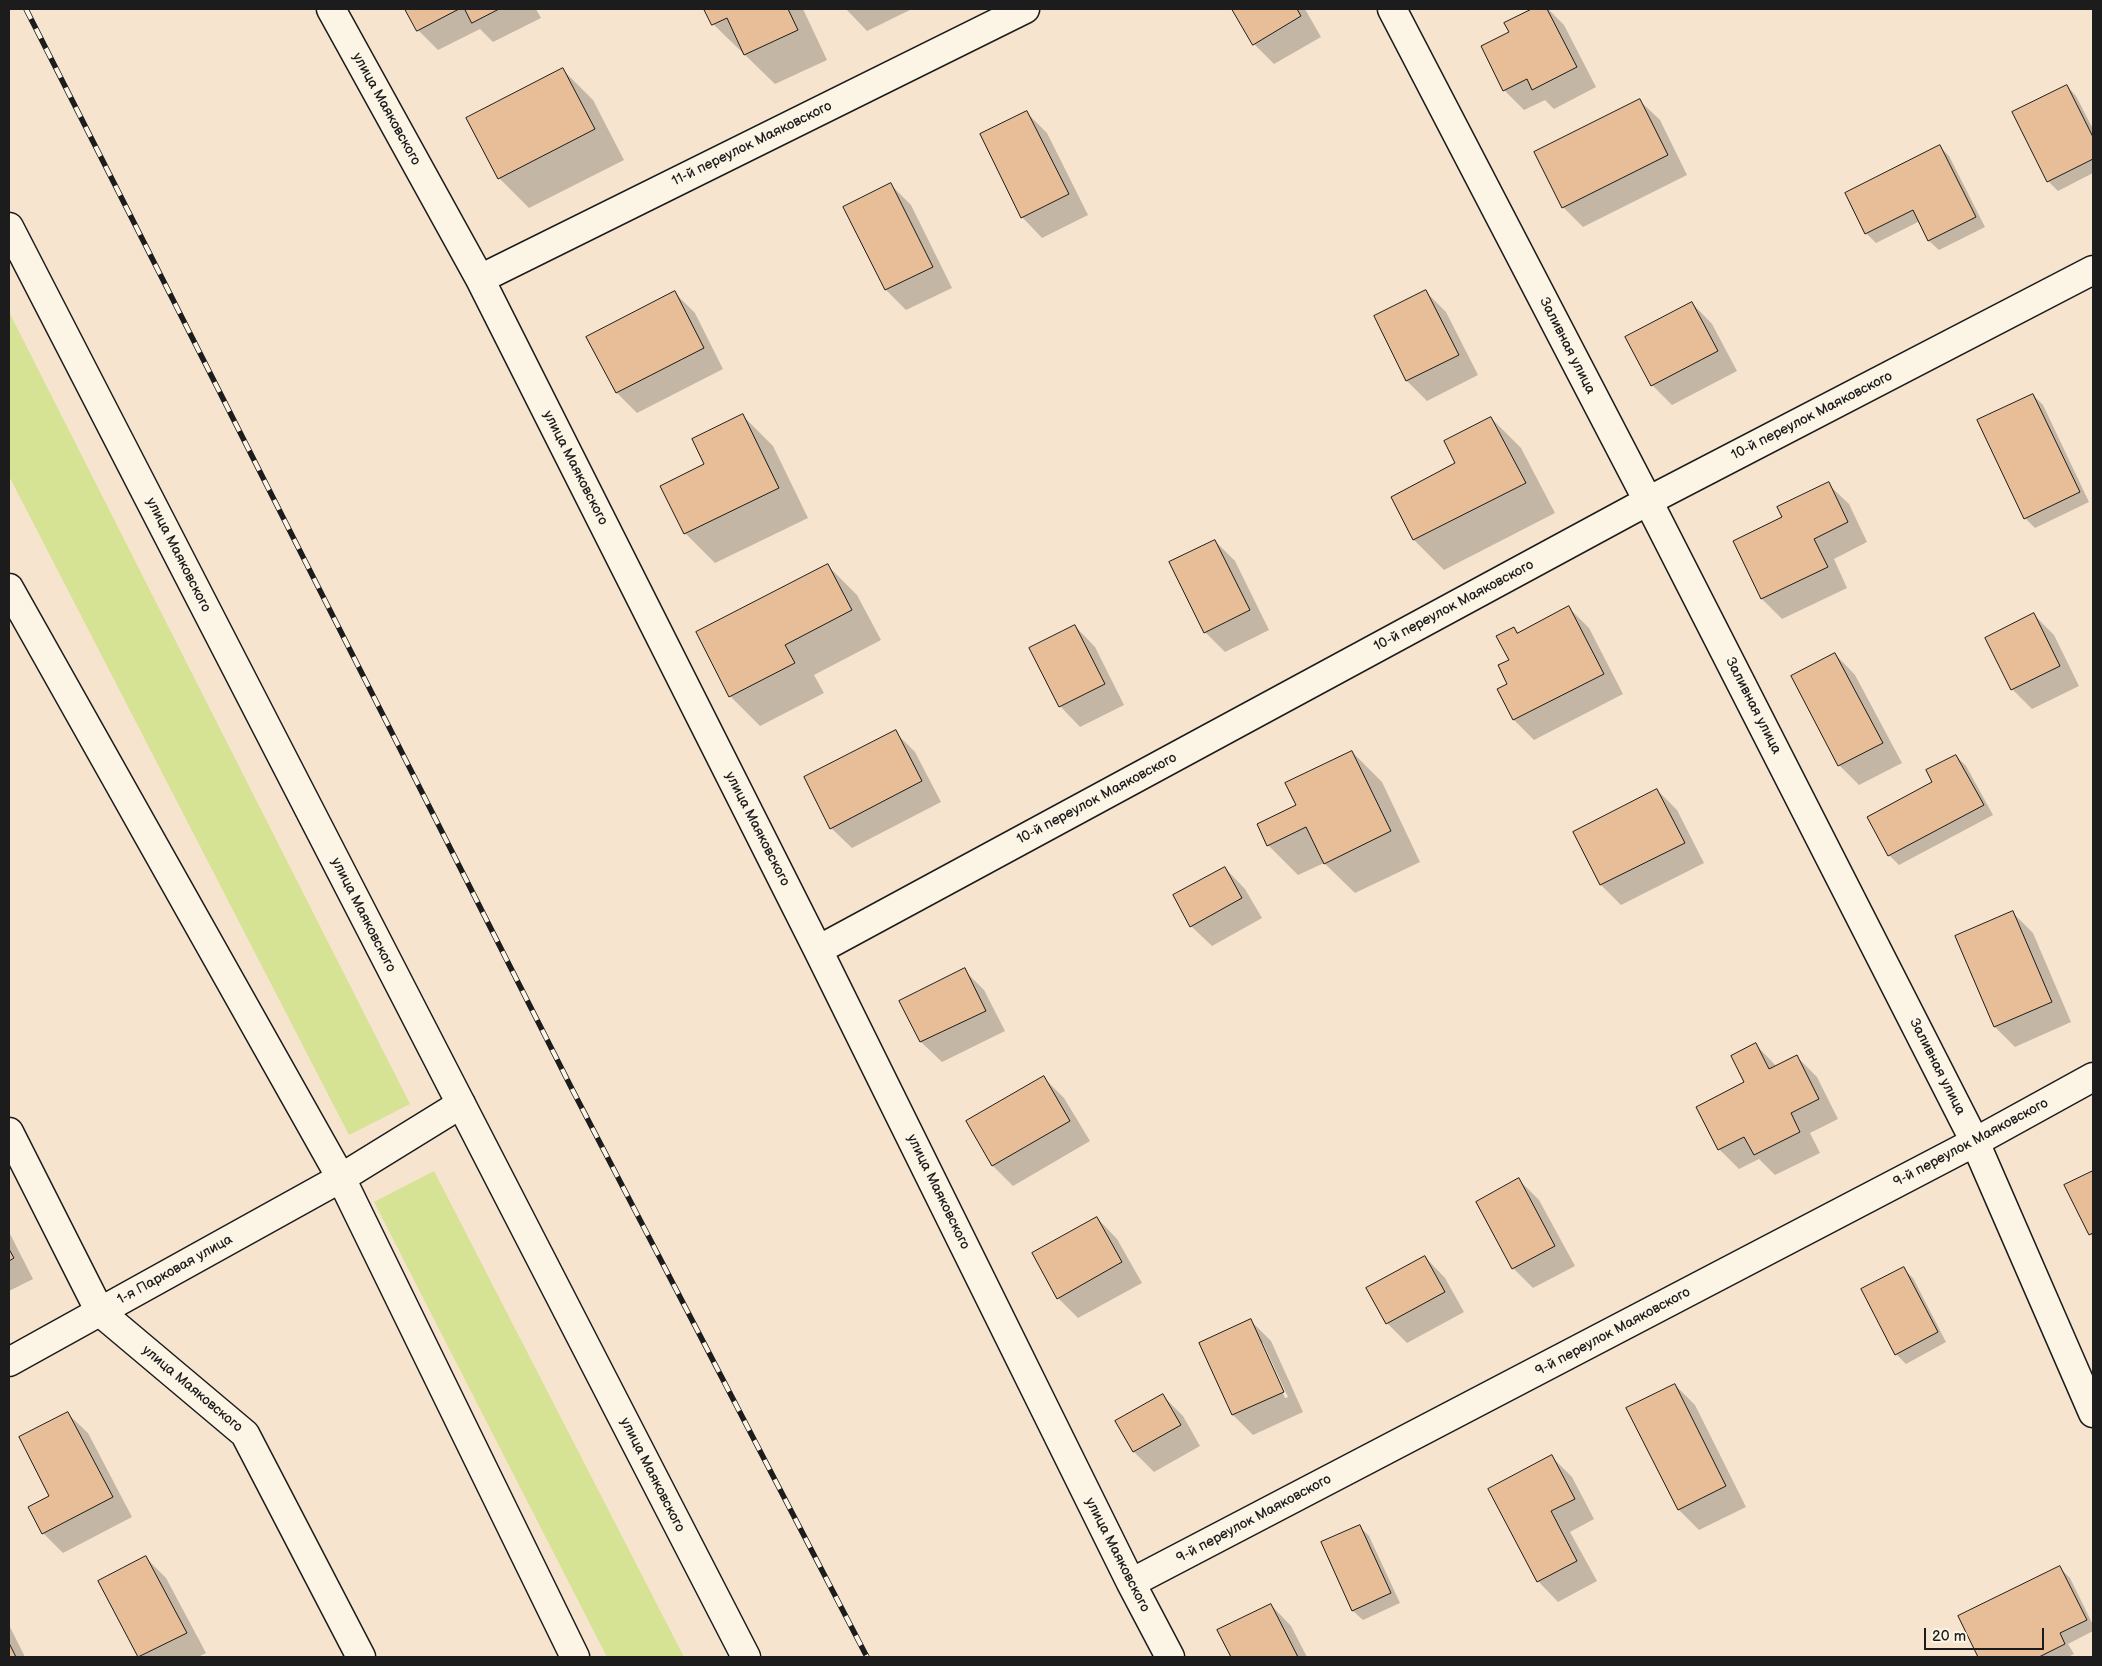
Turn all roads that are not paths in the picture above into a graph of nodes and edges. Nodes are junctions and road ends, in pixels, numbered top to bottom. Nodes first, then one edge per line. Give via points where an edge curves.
1 (331, 9) edge
2 (1025, 9) edge
3 (1392, 9) edge
4 (9, 227) edge
5 (2093, 270) edge
6 (480, 279) junction
7 (1648, 501) junction
8 (9, 588) edge
9 (818, 950) junction
10 (2093, 1077) edge
11 (461, 1104) junction
12 (9, 1132) edge
13 (1975, 1142) junction
14 (341, 1178) junction
15 (100, 1312) junction
16 (9, 1362) edge
17 (2093, 1413) edge
18 (1131, 1584) junction
19 (361, 1657) edge
20 (575, 1657) edge
21 (746, 1657) edge
22 (1170, 1657) edge

1 - 6 street, улица Маяковского
2 - 6 street, 11-й переулок Маяковского
3 - 7 street, Заливная улица
4 - 11 street, улица Маяковского
5 - 7 street, 10-й переулок Маяковского
6 - 9 street, улица Маяковского
7 - 9 street, 10-й переулок Маяковского
7 - 13 street, Заливная улица
8 - 14 street
9 - 18 street, улица Маяковского
10 - 13 street, 9-й переулок Маяковского
11 - 14 street, 1-я Парковая улица
11 - 21 street, улица Маяковского
12 - 15 street, улица Маяковского
13 - 17 street, Заливная улица
13 - 18 street, 9-й переулок Маяковского
14 - 15 street, 1-я Парковая улица
14 - 20 street
15 - 16 street, 1-я Парковая улица
15 - 19 street, улица Маяковского via 244,1434
18 - 22 street, улица Маяковского

